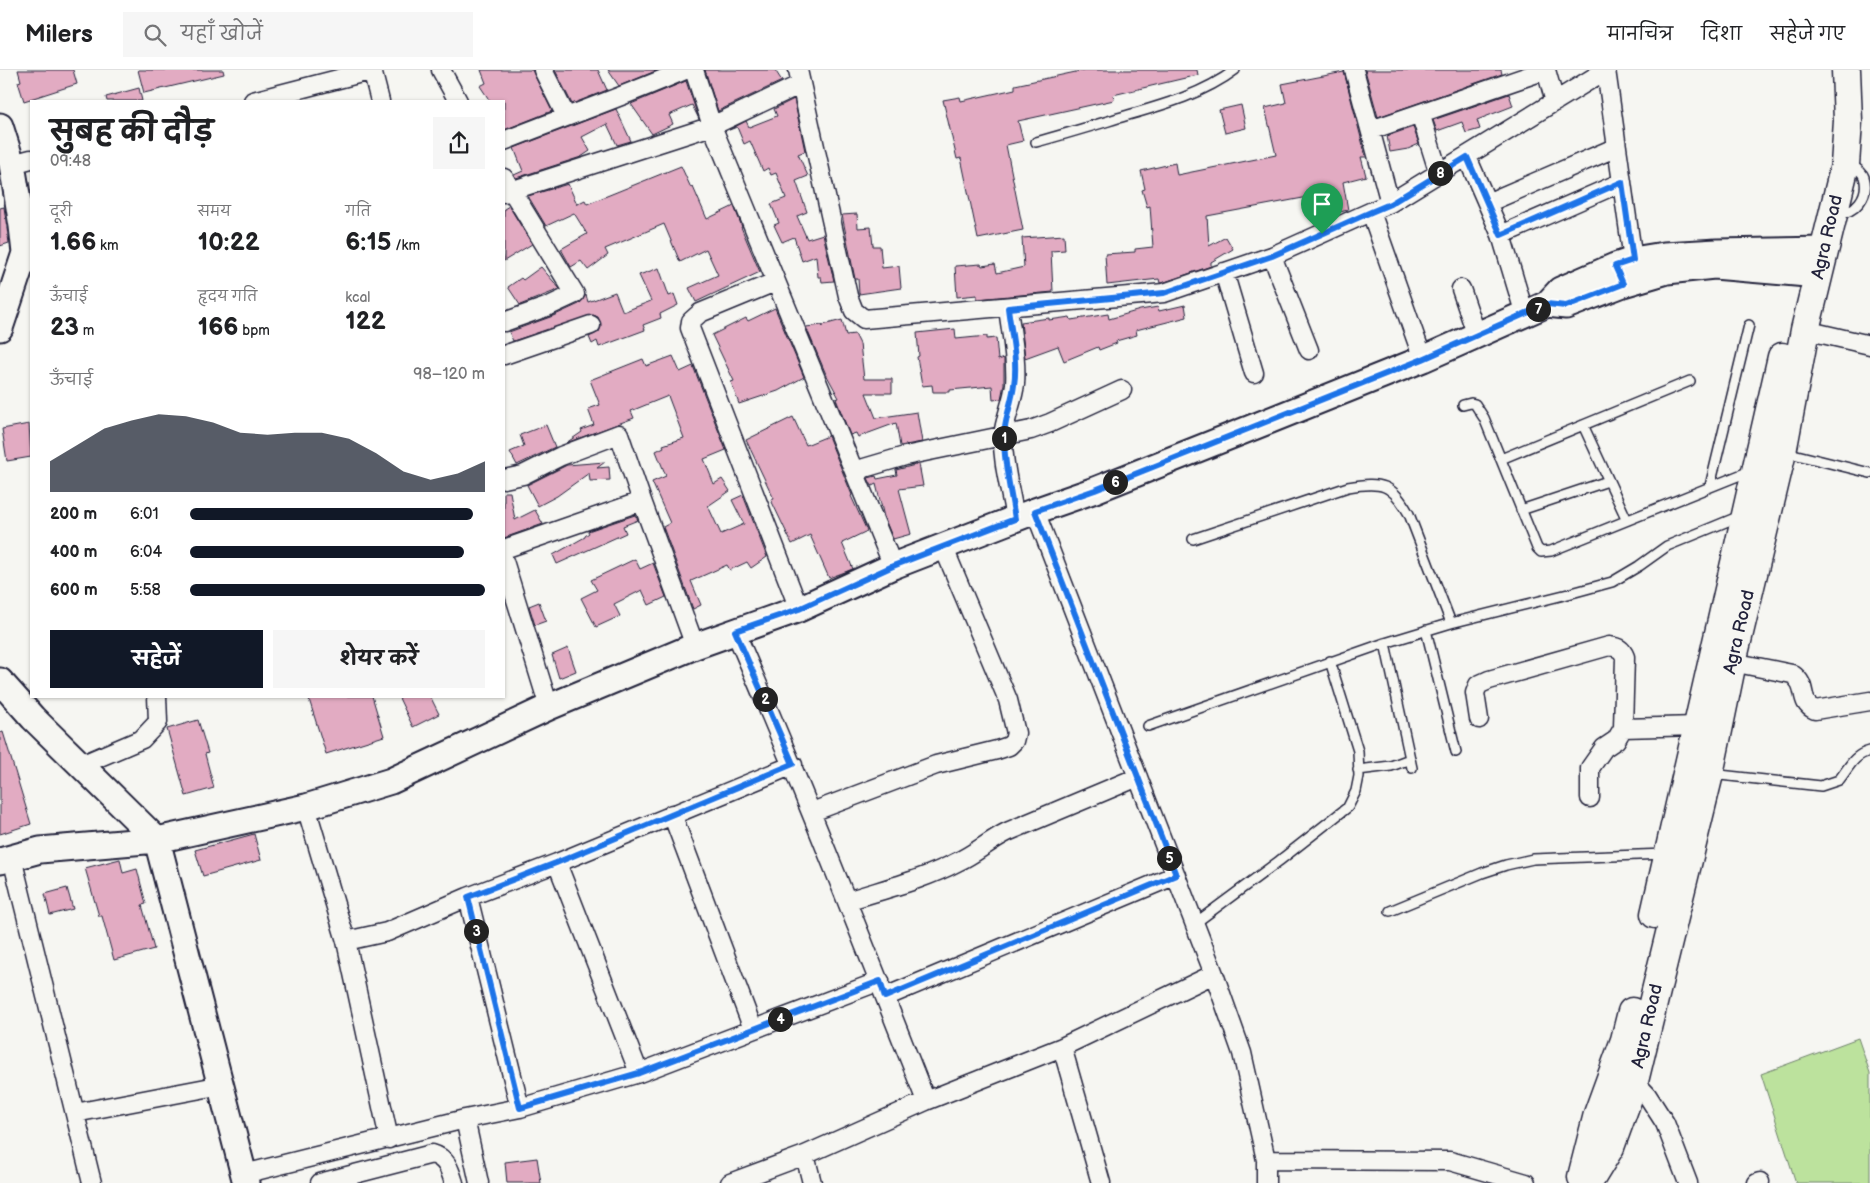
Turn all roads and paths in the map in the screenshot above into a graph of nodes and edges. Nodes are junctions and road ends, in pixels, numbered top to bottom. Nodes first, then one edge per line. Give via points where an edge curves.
1 (373, 70) edge
2 (441, 70) edge
3 (543, 70) edge
4 (685, 70) edge
5 (694, 70) edge
6 (1235, 70) edge
7 (1354, 70) edge
8 (1546, 70) edge
9 (1830, 70) edge
10 (1846, 70) edge
11 (799, 77) edge
12 (257, 100) edge
13 (380, 100) edge
14 (457, 100) edge
15 (1555, 102) junction
16 (1420, 113) junction
17 (566, 116) junction
18 (0, 126) edge
19 (712, 126) junction
20 (1371, 130) junction
21 (505, 142) edge
22 (1036, 142) dead end
23 (1617, 147) junction
24 (1467, 157) junction
25 (14, 164) edge
26 (1439, 174) junction
27 (1622, 182) junction
28 (506, 187) edge
29 (1487, 203) junction
30 (1390, 204) junction
31 (1371, 212) junction
32 (1501, 235) junction
33 (28, 254) edge
34 (1272, 256) junction
35 (1813, 262) junction
36 (1624, 270) junction
37 (1224, 272) junction
38 (775, 282) junction
39 (1461, 289) dead end
40 (1008, 308) junction
41 (1525, 315) junction
42 (505, 322) edge
43 (591, 325) dead end
44 (1749, 325) dead end
45 (0, 328) edge
46 (1805, 330) junction
47 (1477, 336) junction
48 (1870, 345) edge
49 (1310, 350) dead end
50 (505, 355) edge
51 (1423, 359) junction
52 (1254, 372) dead end
53 (1690, 381) dead end
54 (1122, 390) dead end
55 (1463, 405) dead end
56 (1583, 425) junction
57 (1004, 436) junction
58 (1782, 452) junction
59 (1501, 459) junction
60 (1756, 468) junction
61 (854, 472) junction
62 (1870, 473) edge
63 (505, 479) edge
64 (1608, 481) junction
65 (1710, 486) junction
66 (642, 501) junction
67 (1521, 510) junction
68 (1745, 514) junction
69 (1025, 515) junction
70 (1627, 520) junction
71 (1193, 539) dead end
72 (943, 546) junction
73 (505, 549) edge
74 (505, 565) edge
75 (893, 566) junction
76 (799, 609) junction
77 (1451, 623) junction
78 (1426, 630) junction
79 (735, 631) junction
80 (1385, 643) junction
81 (695, 646) junction
82 (1330, 661) junction
83 (1732, 662) junction
84 (0, 682) edge
85 (157, 698) edge
86 (1870, 700) edge
87 (549, 707) junction
88 (1479, 719) dead end
89 (1148, 726) dead end
90 (1697, 726) junction
91 (1622, 728) junction
92 (1870, 751) edge
93 (1456, 752) dead end
94 (793, 764) junction
95 (81, 765) junction
96 (1358, 770) junction
97 (1709, 774) junction
98 (1138, 777) junction
99 (1590, 798) dead end
100 (306, 807) junction
101 (812, 812) junction
102 (672, 814) junction
103 (156, 840) junction
104 (1668, 854) junction
105 (6, 860) edge
106 (556, 863) junction
107 (1176, 875) junction
108 (468, 897) junction
109 (847, 901) junction
110 (1390, 911) dead end
111 (1194, 924) junction
112 (346, 941) junction
113 (1214, 974) junction
114 (882, 989) junction
115 (753, 1029) junction
116 (1062, 1047) junction
117 (639, 1073) junction
118 (1634, 1081) junction
119 (222, 1085) junction
120 (926, 1101) junction
121 (520, 1108) junction
122 (75, 1112) junction
123 (465, 1119) junction
124 (389, 1139) junction
125 (330, 1153) junction
126 (805, 1155) junction
127 (1266, 1160) junction
128 (245, 1179) edge
129 (328, 1182) edge
130 (92, 1183) edge
131 (454, 1183) edge
132 (479, 1183) edge
133 (730, 1183) edge
134 (812, 1183) edge
135 (1101, 1183) edge
136 (1266, 1183) edge
137 (1526, 1183) edge
138 (1580, 1183) edge
139 (1588, 1183) edge
140 (1688, 1183) edge

1 - 12 street
1 - 13 street
2 - 14 street
3 - 17 street
4 - 17 street via 633,93
5 - 19 street
6 - 22 lane via 1192,94 1161,106
7 - 20 street
8 - 15 street
8 - 16 street
9 - 35 highway, Agra Road via 1831,120
10 - 35 highway, Agra Road via 1848,121 1845,161 1833,214
11 - 19 street
11 - 40 street via 854,311 864,319
15 - 23 street via 1606,70
15 - 24 street
16 - 20 street
16 - 26 street
17 - 21 street
18 - 25 street
19 - 28 street
19 - 38 street
20 - 30 street
23 - 27 street
23 - 29 street
24 - 26 street
24 - 29 street
25 - 33 street
26 - 30 street
27 - 32 street
27 - 36 street
28 - 42 street via 575,294
29 - 32 street
30 - 31 street
31 - 34 street
31 - 51 street
32 - 41 street
33 - 45 street
34 - 37 street
34 - 49 street
35 - 36 street via 1667,271
35 - 46 highway, Agra Road
35 - 60 highway, Agra Road
36 - 41 street via 1566,306 1547,304
37 - 40 street via 1164,293
37 - 52 street
38 - 61 street
38 - 76 street via 700,314 691,321 690,328
39 - 47 street
40 - 57 street via 1016,369
41 - 47 street
43 - 50 street
44 - 65 lane
46 - 48 street
46 - 58 highway, Agra Road
47 - 51 street
51 - 69 street
53 - 56 lane
54 - 57 street via 1050,423
55 - 59 lane via 1475,404 1480,410
56 - 59 lane
56 - 64 lane
57 - 61 street via 905,456
57 - 69 street via 1004,456
58 - 62 lane
58 - 83 highway, Agra Road
59 - 67 lane
60 - 65 lane
60 - 68 highway, Agra Road
61 - 75 street
63 - 66 street via 619,434
64 - 67 lane
64 - 70 lane
65 - 70 lane
66 - 73 street
66 - 81 street
67 - 70 lane via 1541,552 1551,551
68 - 77 lane via 1666,546 1612,582
68 - 90 highway, Agra Road
69 - 72 street
69 - 98 street
71 - 77 lane via 1348,487 1368,483 1382,485 1400,498 1409,514
72 - 75 street
72 - 101 street via 1008,700 1016,733 1014,741 1009,746 936,766
74 - 87 street
75 - 76 street
76 - 79 street
77 - 78 lane
78 - 80 lane
78 - 93 lane
79 - 81 street
79 - 94 street
80 - 82 lane
80 - 96 lane via 1411,764
81 - 87 street
82 - 89 lane
82 - 96 lane via 1358,751
83 - 86 street via 1799,678 1805,701 1815,710
83 - 97 highway, Agra Road
84 - 95 street
85 - 95 street via 158,722 142,738
87 - 100 street via 391,781
88 - 91 street via 1478,685 1617,646 1625,657
90 - 91 street
90 - 104 highway, Agra Road
91 - 99 street via 1616,740 1604,748 1590,768
92 - 97 lane via 1853,759 1840,780 1821,786
94 - 101 street
94 - 102 street
95 - 103 street
96 - 111 lane via 1356,791 1348,807
97 - 118 highway, Agra Road
98 - 107 street
98 - 109 street via 1006,832 937,872
100 - 103 street
100 - 112 street
101 - 109 street
102 - 106 street
102 - 115 street
103 - 105 street via 40,850
103 - 119 street
104 - 110 lane via 1533,859 1482,873
104 - 138 highway, Agra Road via 1625,1040 1598,1114
105 - 122 street
106 - 108 street
106 - 117 street
107 - 111 street
107 - 114 street
108 - 112 street via 387,932
108 - 121 street
109 - 114 street
111 - 113 street
112 - 124 street
113 - 116 street
113 - 127 street via 1242,1053
114 - 115 street
114 - 120 street
115 - 117 street
116 - 120 street
116 - 135 street
117 - 121 street
118 - 139 highway, Agra Road via 1610,1147
118 - 140 street via 1665,1123
119 - 122 street
119 - 128 street
120 - 126 street
121 - 123 street
122 - 130 street
123 - 124 street
123 - 132 street
124 - 125 street
125 - 128 street
125 - 129 street
126 - 133 street
126 - 134 street
127 - 136 street
127 - 137 street via 1450,1161
129 - 131 street via 432,1154 446,1163

